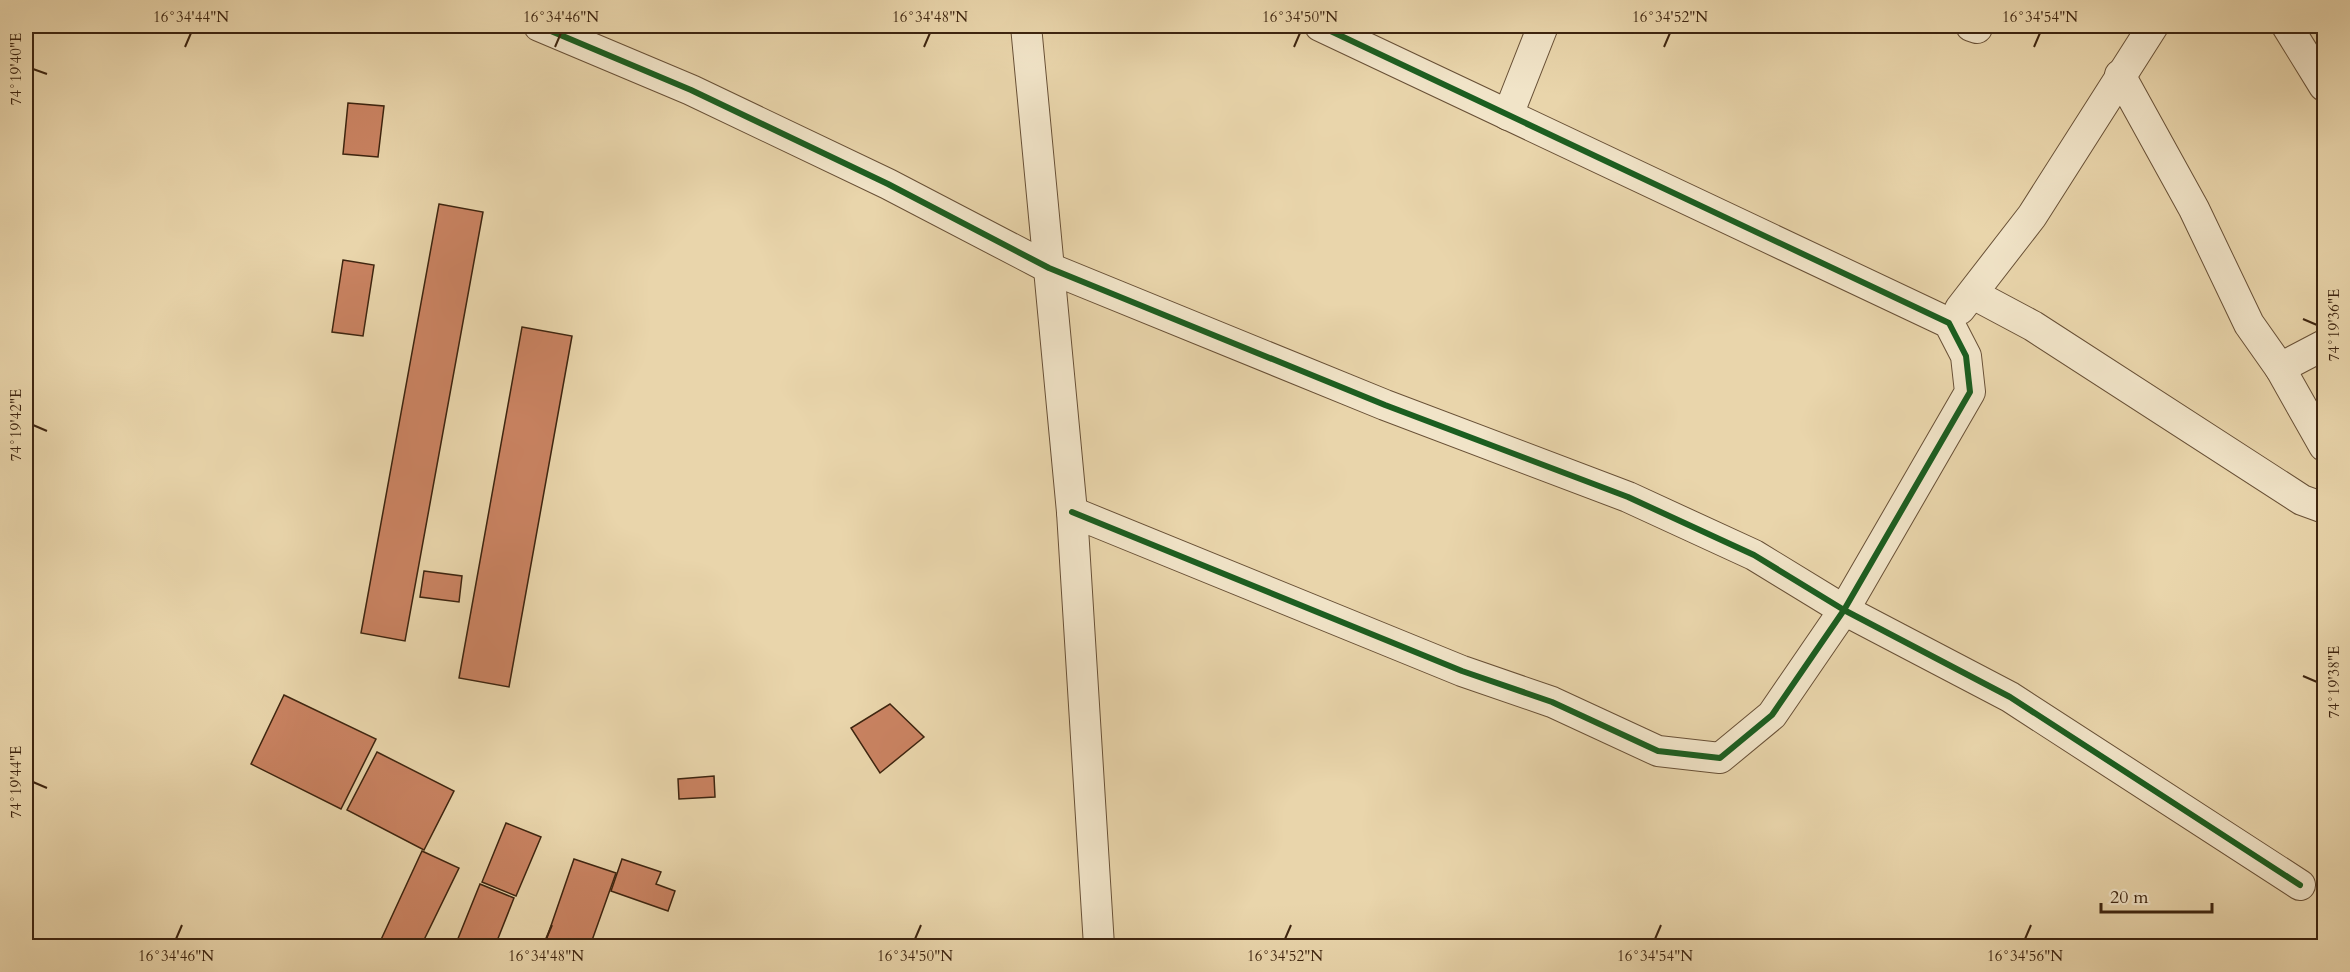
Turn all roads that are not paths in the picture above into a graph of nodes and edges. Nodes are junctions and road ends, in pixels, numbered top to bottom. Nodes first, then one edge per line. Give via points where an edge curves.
1 (539, 26) edge
2 (1320, 26) edge
3 (1543, 26) edge
4 (2153, 26) edge
5 (2287, 26) edge
6 (1021, 28) edge
7 (2120, 75) junction
8 (2325, 87) edge
9 (1508, 115) junction
10 (1049, 268) junction
11 (1973, 294) junction
12 (1949, 323) junction
13 (2325, 345) edge
14 (2280, 368) junction
15 (2325, 446) edge
16 (2325, 508) edge
17 (1072, 512) junction
18 (1844, 610) junction
19 (2300, 885) dead end
20 (1099, 946) edge

1 - 10 street via 691,90 888,184
2 - 9 street
3 - 9 street
4 - 7 street
5 - 8 street
6 - 10 street
7 - 11 street via 2032,216
7 - 14 street via 2194,209 2249,324
9 - 12 street
10 - 17 street
10 - 18 street via 1385,405 1628,497 1754,555
11 - 12 street
11 - 16 street via 2033,326 2302,500
12 - 18 street via 1966,356 1970,392
13 - 14 street
14 - 15 street
17 - 18 street via 1462,671 1552,702 1658,751 1720,758 1772,715
17 - 20 street
18 - 19 street via 2010,697

